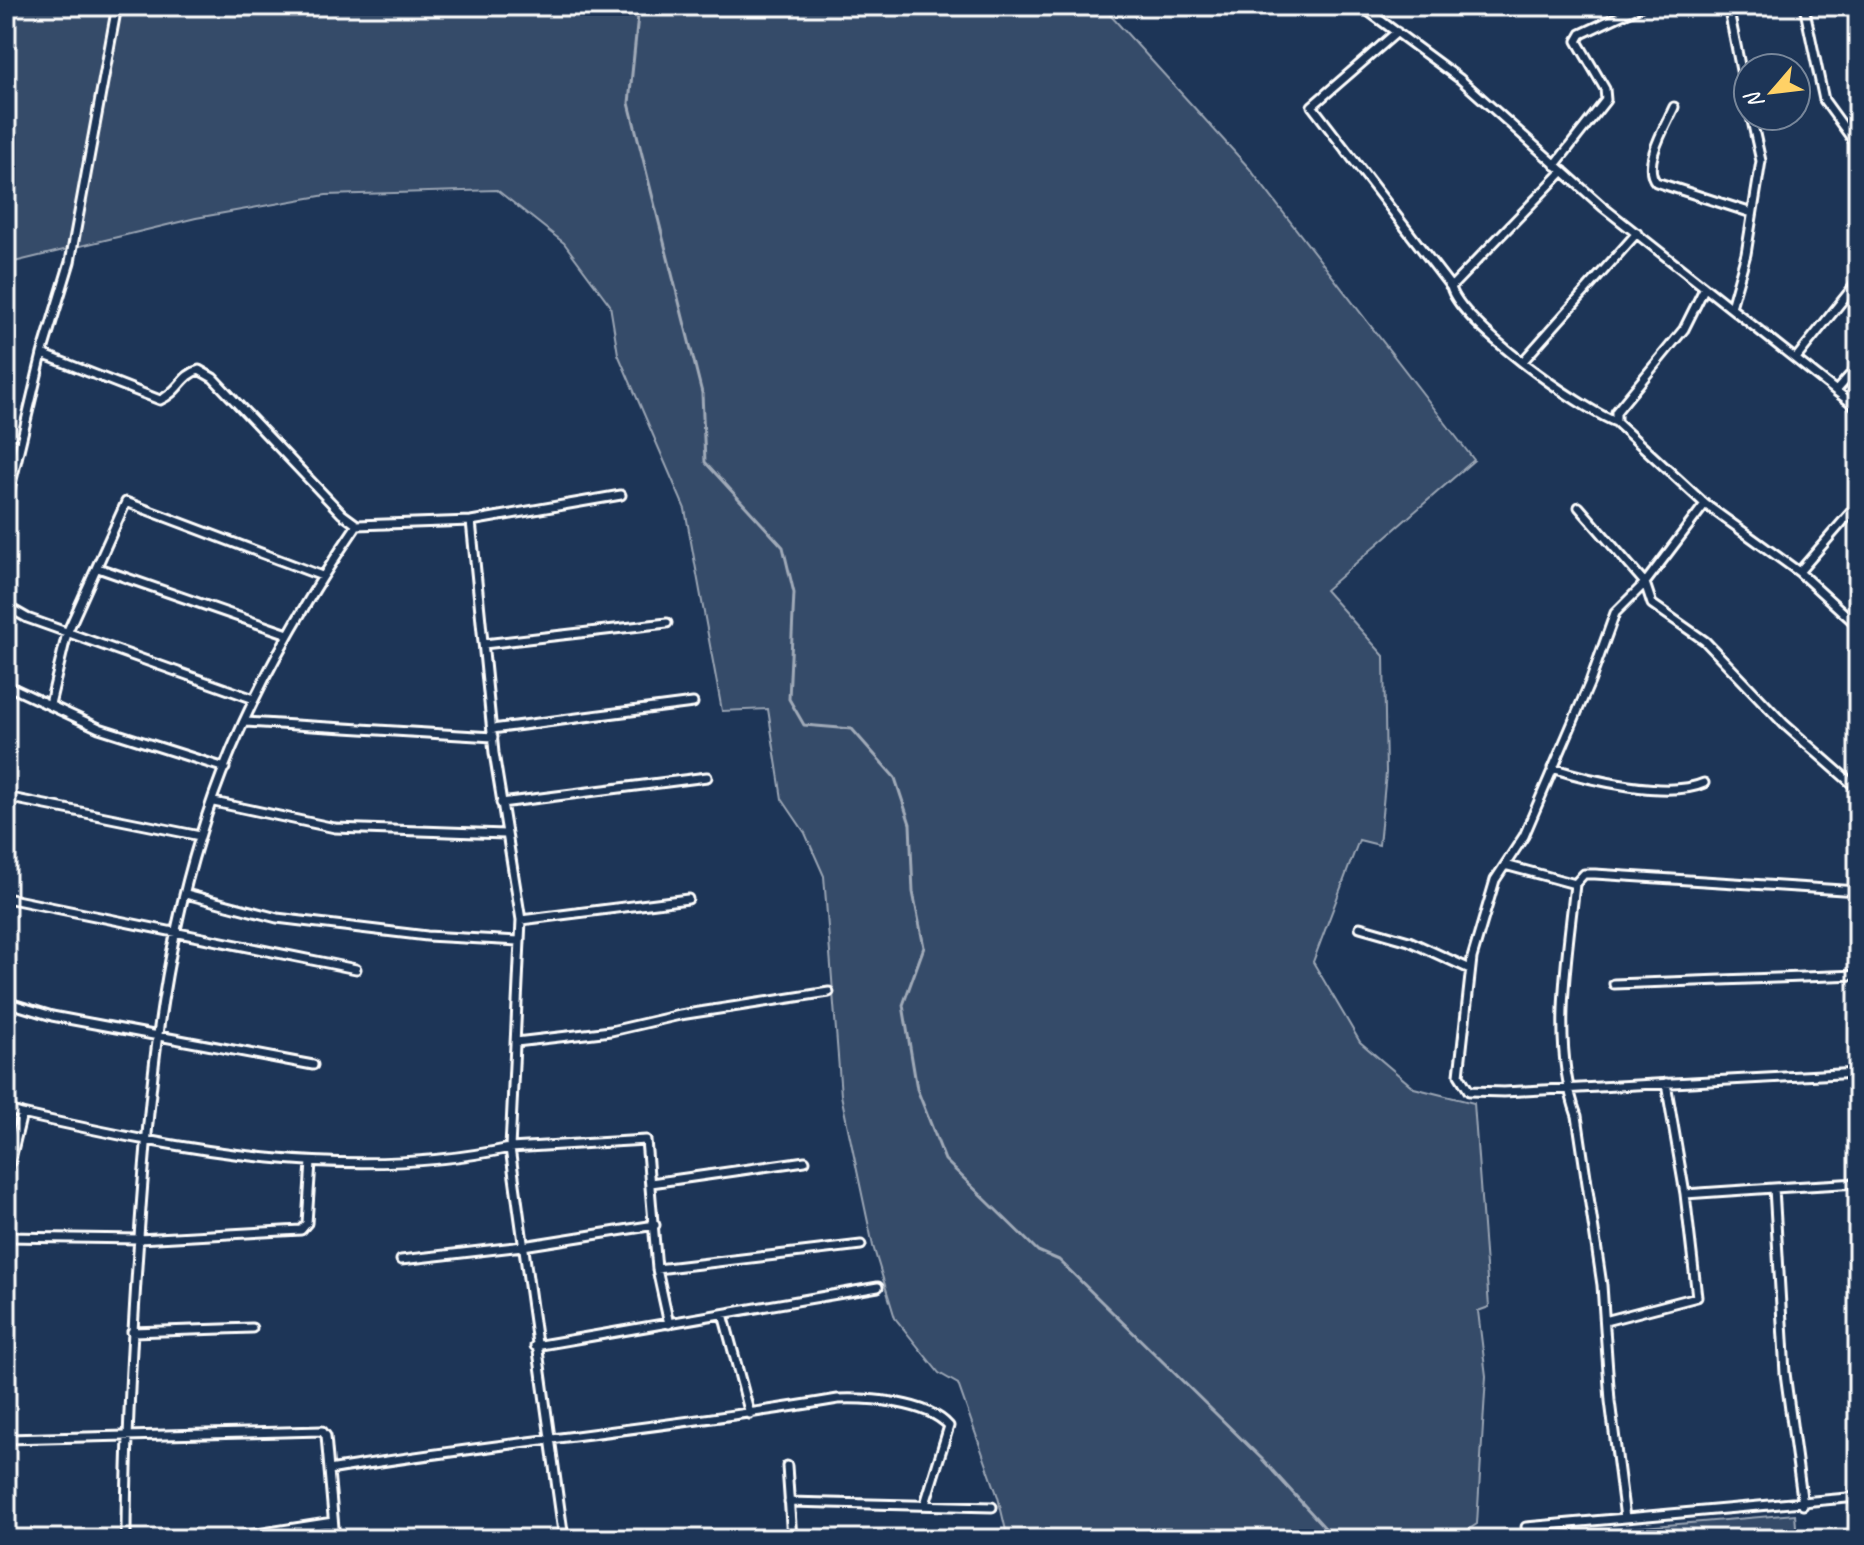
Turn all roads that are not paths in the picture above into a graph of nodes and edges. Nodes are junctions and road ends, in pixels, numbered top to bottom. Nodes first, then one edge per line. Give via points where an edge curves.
1 (117, 6) edge
2 (1361, 6) edge
3 (1641, 6) edge
4 (1728, 6) edge
5 (1804, 6) edge
6 (1397, 32) junction
7 (1737, 52) edge
8 (1674, 107) dead end
9 (1755, 132) edge
10 (1858, 147) edge
11 (1555, 165) junction
12 (1563, 171) junction
13 (1752, 213) junction
14 (1637, 233) junction
15 (1858, 281) edge
16 (1451, 287) junction
17 (1704, 289) junction
18 (1731, 307) junction
19 (42, 354) junction
20 (1797, 357) junction
21 (1524, 360) junction
22 (1858, 366) edge
23 (1836, 391) junction
24 (1858, 408) edge
25 (1616, 422) junction
26 (621, 495) dead end
27 (1705, 504) junction
28 (1858, 504) edge
29 (6, 505) edge
30 (1579, 507) dead end
31 (471, 521) junction
32 (357, 525) junction
33 (98, 568) junction
34 (1799, 572) junction
35 (322, 576) junction
36 (1645, 583) junction
37 (6, 606) edge
38 (667, 623) dead end
39 (1858, 626) edge
40 (67, 633) junction
41 (288, 634) junction
42 (484, 644) junction
43 (6, 685) edge
44 (254, 699) junction
45 (693, 703) dead end
46 (50, 704) junction
47 (246, 722) junction
48 (493, 733) junction
49 (225, 768) junction
50 (1552, 768) junction
51 (707, 777) dead end
52 (1704, 783) dead end
53 (1858, 789) edge
54 (6, 797) edge
55 (214, 802) junction
56 (501, 803) junction
57 (505, 834) junction
58 (200, 836) junction
59 (1505, 865) junction
60 (1575, 884) junction
61 (1858, 891) edge
62 (186, 894) junction
63 (6, 898) edge
64 (688, 899) dead end
65 (521, 920) junction
66 (1360, 927) dead end
67 (176, 935) junction
68 (519, 941) junction
69 (356, 969) dead end
70 (1470, 969) junction
71 (1858, 975) edge
72 (1614, 984) dead end
73 (829, 992) dead end
74 (6, 1002) edge
75 (157, 1036) junction
76 (516, 1042) junction
77 (313, 1065) dead end
78 (1858, 1073) edge
79 (1666, 1083) junction
80 (1568, 1090) junction
81 (6, 1109) edge
82 (22, 1114) junction
83 (145, 1142) junction
84 (510, 1148) junction
85 (805, 1161) dead end
86 (311, 1162) junction
87 (7, 1173) edge
88 (651, 1183) junction
89 (1858, 1183) edge
90 (1774, 1188) junction
91 (1685, 1194) junction
92 (655, 1225) junction
93 (6, 1237) edge
94 (139, 1239) junction
95 (861, 1245) dead end
96 (523, 1246) junction
97 (401, 1260) dead end
98 (657, 1269) junction
99 (878, 1287) dead end
100 (723, 1314) junction
101 (1605, 1321) junction
102 (669, 1324) junction
103 (252, 1328) dead end
104 (132, 1332) junction
105 (535, 1346) junction
106 (750, 1414) junction
107 (126, 1434) junction
108 (551, 1438) junction
109 (6, 1439) edge
110 (787, 1466) dead end
111 (329, 1470) junction
112 (1858, 1497) edge
113 (789, 1502) junction
114 (925, 1504) junction
115 (1803, 1505) junction
116 (992, 1507) dead end
117 (1625, 1518) junction
118 (333, 1522) junction
119 (1526, 1527) dead end
120 (236, 1538) edge
121 (126, 1539) edge
122 (225, 1539) edge
123 (335, 1539) edge
124 (564, 1539) edge
125 (792, 1539) edge

1 - 19 street via 70,262
2 - 6 street
3 - 11 street via 1581,34 1577,41 1606,100
4 - 7 street
5 - 10 street via 1824,100
6 - 11 street via 1460,79
6 - 16 street via 1312,106
8 - 13 street via 1650,166 1652,177
9 - 13 street via 1761,161
11 - 12 street
12 - 14 street
12 - 16 street
13 - 18 street
14 - 17 street
14 - 21 street
15 - 20 street
16 - 21 street via 1454,299 1484,330
17 - 18 street
17 - 25 street via 1684,329 1616,412
18 - 20 street
19 - 29 street
19 - 32 street via 160,400 199,370 213,378
20 - 23 street
21 - 25 street via 1564,395
22 - 23 street
23 - 24 street
25 - 27 street
26 - 31 street
27 - 34 street
27 - 36 street
28 - 34 street
30 - 36 street
31 - 32 street
31 - 42 street
32 - 35 street
33 - 35 street via 126,502
33 - 40 street
33 - 41 street
34 - 39 street
35 - 41 street
36 - 50 street via 1615,613
36 - 53 street via 1652,604 1705,641 1784,724
37 - 40 street
38 - 42 street
40 - 44 street
40 - 46 street
41 - 44 street
42 - 48 street
43 - 46 street
44 - 47 street
45 - 48 street
46 - 49 street via 99,728
47 - 48 street
47 - 49 street
48 - 56 street
49 - 55 street
50 - 52 street via 1646,787 1690,789
50 - 59 street via 1524,836
51 - 56 street
54 - 58 street
55 - 57 street via 335,828
55 - 58 street
56 - 57 street
57 - 65 street
58 - 62 street
59 - 60 street
59 - 70 street via 1495,880
60 - 61 street via 1584,874 1595,874
60 - 80 street via 1563,993
62 - 67 street
62 - 68 street via 277,918
63 - 67 street
64 - 65 street
65 - 68 street
66 - 70 street via 1409,941
67 - 69 street
67 - 75 street
68 - 76 street
70 - 80 street via 1459,1075 1469,1091
71 - 72 street
73 - 76 street via 611,1031
74 - 75 street
75 - 77 street
75 - 83 street
76 - 84 street
78 - 79 street
79 - 80 street
79 - 91 street
80 - 101 street via 1577,1116
81 - 82 street
82 - 83 street
82 - 87 street
83 - 86 street
83 - 94 street
84 - 86 street via 376,1165
84 - 88 street via 646,1140
84 - 96 street
85 - 88 street
86 - 94 street via 307,1223 301,1230
88 - 92 street
89 - 90 street
90 - 91 street
90 - 115 street via 1785,1373
91 - 101 street via 1697,1297
92 - 96 street
92 - 98 street
93 - 94 street
94 - 104 street
95 - 98 street
96 - 97 street
96 - 105 street
98 - 102 street
99 - 100 street
100 - 102 street
100 - 106 street
101 - 117 street
102 - 105 street
103 - 104 street
104 - 107 street
105 - 108 street
106 - 108 street
106 - 114 street via 866,1398 941,1417 949,1434
107 - 109 street
107 - 111 street via 322,1431
107 - 121 street
108 - 111 street
108 - 124 street
110 - 113 street
111 - 118 street
112 - 115 street
113 - 114 street
113 - 125 street
114 - 116 street
115 - 117 street
117 - 119 street
118 - 120 street
118 - 123 street
120 - 122 street

